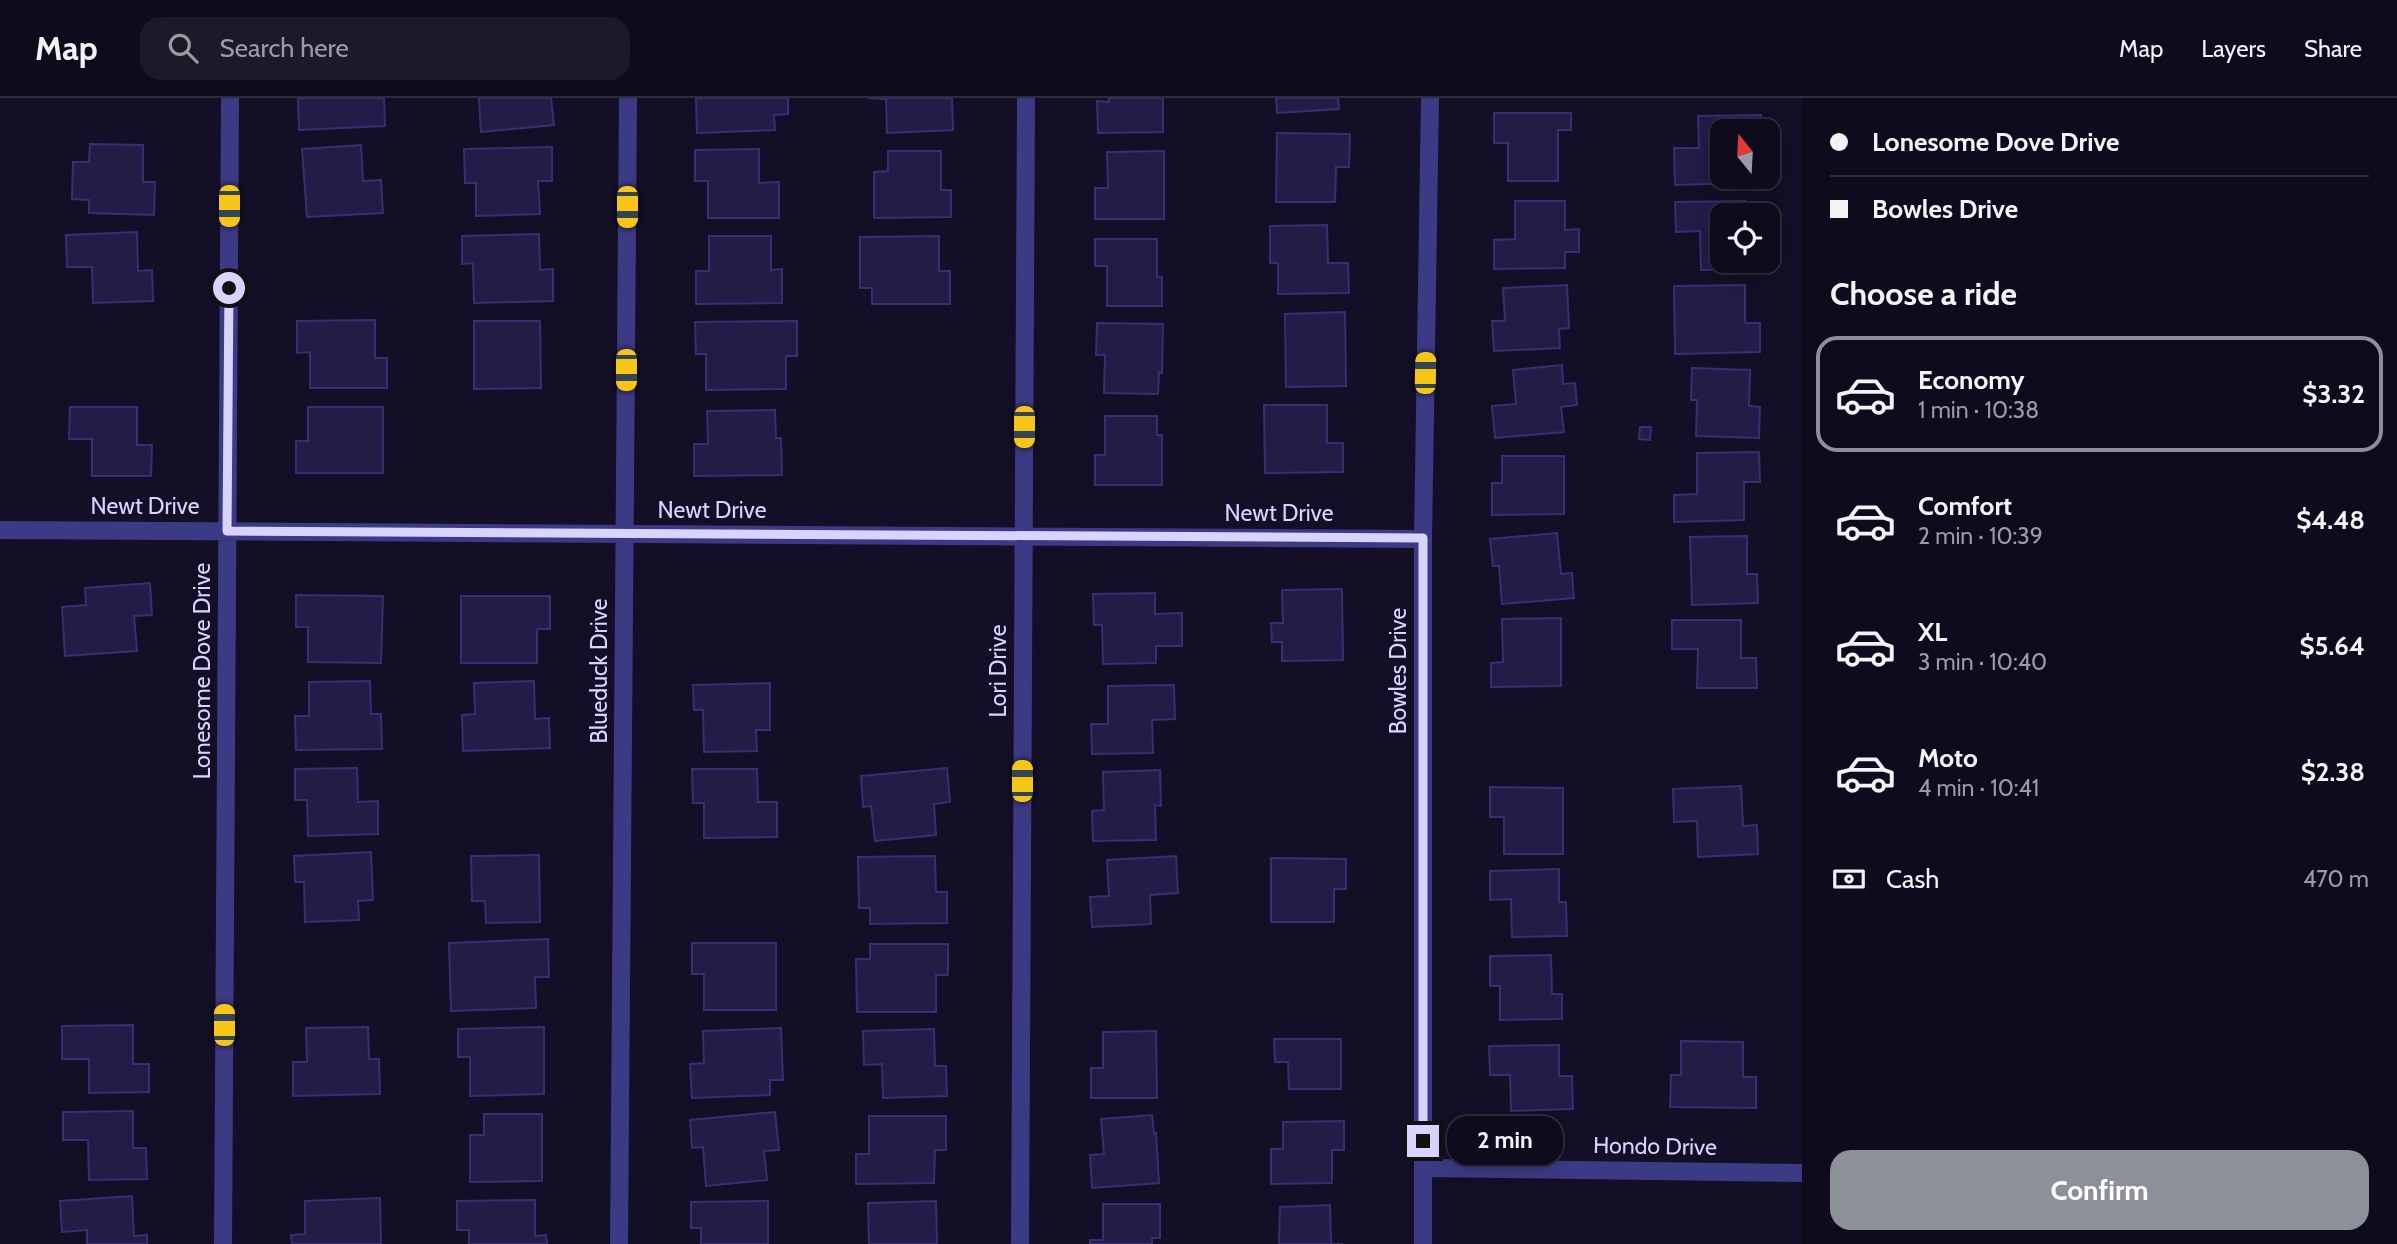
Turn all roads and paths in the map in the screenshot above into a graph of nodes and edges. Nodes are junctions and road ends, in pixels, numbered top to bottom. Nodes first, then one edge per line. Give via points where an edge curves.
1 (230, 98) edge
2 (628, 98) edge
3 (1026, 98) edge
4 (1430, 98) edge
5 (0, 530) edge
6 (227, 531) junction
7 (625, 534) junction
8 (1024, 536) junction
9 (1423, 538) junction
10 (1423, 1168) junction
11 (1802, 1173) edge
12 (223, 1244) edge
13 (619, 1244) edge
14 (1020, 1244) edge
15 (1423, 1244) edge

1 - 6 street, Lonesome Dove Drive
2 - 7 street, Blueduck Drive
3 - 8 street, Lori Drive
4 - 9 street, Bowles Drive
5 - 6 street, Newt Drive
6 - 7 street, Newt Drive
6 - 12 street, Lonesome Dove Drive
7 - 8 street, Newt Drive
7 - 13 street, Blueduck Drive
8 - 9 street, Newt Drive
8 - 14 street, Lori Drive
9 - 10 street, Bowles Drive
10 - 11 street, Hondo Drive
10 - 15 street, Bowles Drive

